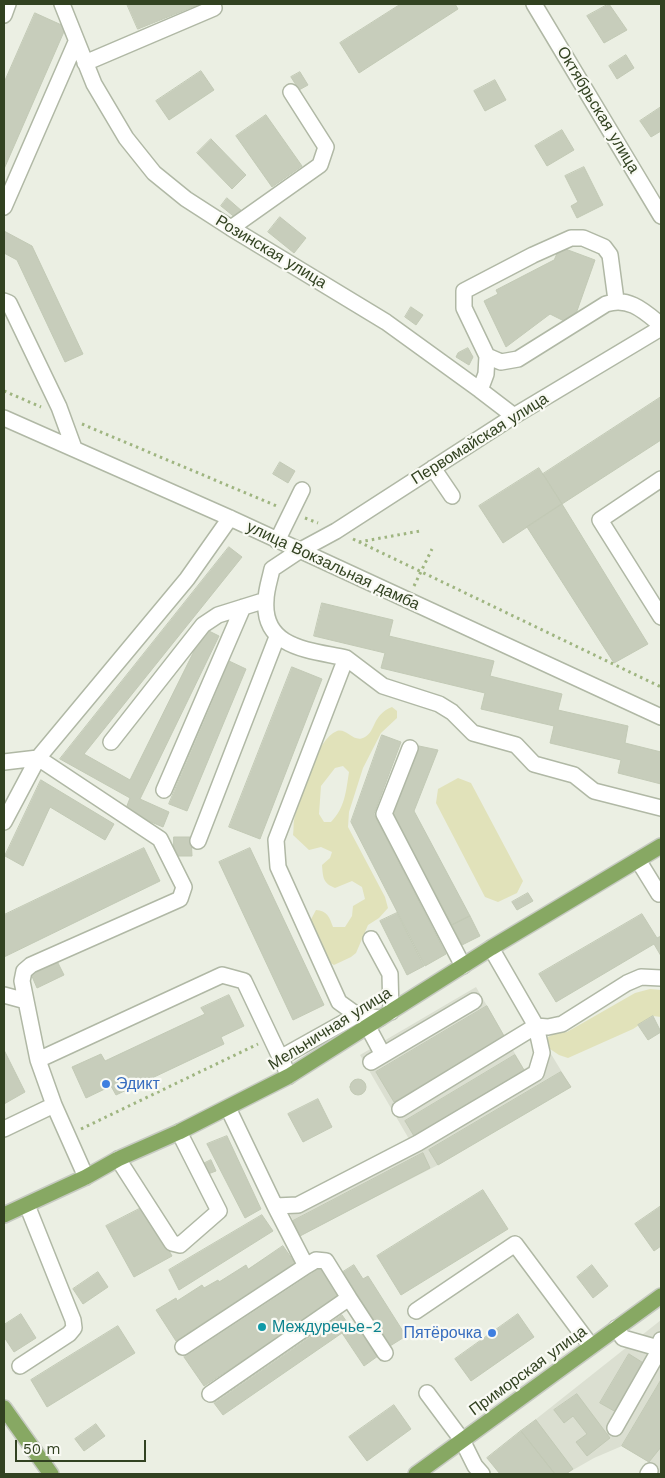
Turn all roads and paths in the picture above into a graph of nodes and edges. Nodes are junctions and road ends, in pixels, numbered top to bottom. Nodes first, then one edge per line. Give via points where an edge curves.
1 (8, 4) edge
2 (62, 4) edge
3 (534, 4) edge
4 (214, 8) dead end
5 (4, 15) edge
6 (76, 42) junction
7 (86, 63) junction
8 (291, 92) dead end
9 (4, 207) edge
10 (661, 216) edge
11 (231, 228) junction
12 (5, 300) edge
13 (616, 300) junction
14 (661, 327) edge
15 (487, 356) junction
16 (480, 390) junction
17 (514, 416) junction
18 (4, 418) edge
19 (74, 448) junction
20 (433, 468) junction
21 (661, 479) edge
22 (302, 490) dead end
23 (452, 496) dead end
24 (230, 518) junction
25 (420, 531) dead end
26 (277, 541) junction
27 (358, 542) dead end
28 (432, 549) dead end
29 (299, 551) junction
30 (266, 600) junction
31 (407, 601) junction
32 (243, 607) junction
33 (661, 618) edge
34 (277, 637) junction
35 (346, 658) junction
36 (661, 717) edge
37 (111, 742) dead end
38 (410, 748) dead end
39 (38, 758) junction
40 (4, 762) edge
41 (164, 790) dead end
42 (661, 808) edge
43 (4, 822) edge
44 (198, 841) dead end
45 (661, 846) edge
46 (638, 860) junction
47 (661, 893) edge
48 (371, 939) dead end
49 (491, 948) junction
50 (463, 966) junction
51 (661, 978) edge
52 (4, 995) edge
53 (26, 1001) junction
54 (474, 1001) dead end
55 (358, 1015) junction
56 (380, 1019) junction
57 (536, 1026) junction
58 (271, 1038) junction
59 (280, 1058) junction
60 (38, 1060) junction
61 (289, 1076) junction
62 (54, 1105) junction
63 (228, 1108) junction
64 (400, 1109) dead end
65 (4, 1129) edge
66 (179, 1132) junction
67 (67, 1135) junction
68 (118, 1159) junction
69 (86, 1177) junction
70 (27, 1205) junction
71 (275, 1206) junction
72 (4, 1215) edge
73 (306, 1266) junction
74 (661, 1296) edge
75 (349, 1298) junction
76 (416, 1311) dead end
77 (616, 1328) junction
78 (660, 1344) edge
79 (591, 1346) junction
80 (183, 1347) dead end
81 (385, 1353) dead end
82 (20, 1366) dead end
83 (427, 1393) dead end
84 (210, 1394) dead end
85 (4, 1408) edge
86 (615, 1428) dead end
87 (462, 1440) junction
88 (50, 1474) edge
89 (416, 1474) edge
90 (482, 1474) edge

1 - 5 street
2 - 6 street, Розинская улица
3 - 10 street, Октябрьская улица
4 - 7 street
6 - 7 street, Розинская улица
6 - 9 street
7 - 11 street, Розинская улица via 94,84 126,138 154,172 186,199
8 - 11 street via 326,147 320,165
11 - 16 street, Розинская улица via 386,322
12 - 19 street via 60,407
13 - 14 street via 631,303
13 - 15 street via 518,359 501,362
13 - 15 street via 610,255 604,247 583,238 571,238 464,291 464,308
14 - 17 street, Первомайская улица
15 - 16 street via 486,374
16 - 17 street, Розинская улица
17 - 20 street, Первомайская улица
18 - 19 street, улица Вокзальная дамба
19 - 24 street, улица Вокзальная дамба
20 - 23 street
20 - 29 street, Первомайская улица
21 - 33 street via 600,520
22 - 26 street
24 - 26 street, улица Вокзальная дамба
24 - 39 street via 187,579
25 - 27 path
26 - 29 street, улица Вокзальная дамба
28 - 31 path
29 - 30 street, Первомайская улица via 272,569
29 - 31 street, улица Вокзальная дамба
30 - 32 street
30 - 34 street via 267,619
31 - 36 street, улица Вокзальная дамба
32 - 37 street via 218,615 202,625
32 - 41 street
34 - 35 street via 293,646
34 - 44 street
35 - 42 street via 383,686 439,704 473,733 516,745 534,764 574,775 594,791
35 - 55 street via 276,840 278,867 339,1002
38 - 50 street via 384,814
39 - 40 street
39 - 43 street
39 - 53 street via 160,840 184,887 180,899 31,965 24,971 22,980
45 - 46 main road, Мельничная улица
46 - 47 street
46 - 49 main road, Мельничная улица
48 - 56 street via 390,974
49 - 50 main road, Мельничная улица
49 - 57 street
50 - 56 main road, Мельничная улица
51 - 57 street via 641,977 562,1024
52 - 53 street
53 - 60 street
54 - 56 street via 377,1059
55 - 56 street
55 - 59 street
56 - 61 main road, Мельничная улица
57 - 64 street
57 - 71 street via 542,1052 536,1073 418,1143 298,1205
58 - 59 street
58 - 60 street via 244,981 222,975
58 - 67 path
59 - 61 street
60 - 62 street
61 - 63 main road, Мельничная улица
62 - 65 street
62 - 67 street
63 - 66 main road, Мельничная улица
63 - 71 street
66 - 68 main road, Мельничная улица
66 - 68 street via 219,1211 180,1245 172,1243
67 - 69 street
68 - 69 main road, Мельничная улица
69 - 70 main road, Мельничная улица
70 - 72 main road, Мельничная улица
70 - 82 street via 74,1328
71 - 73 street
73 - 75 street via 316,1260 326,1261
73 - 80 street
74 - 77 main road, Приморская улица
75 - 81 street
75 - 84 street
76 - 79 street via 515,1244
77 - 78 street via 623,1338
77 - 79 main road, Приморская улица
78 - 86 street
79 - 87 main road, Приморская улица
83 - 87 street
85 - 88 main road
87 - 89 main road, Приморская улица
87 - 90 street

